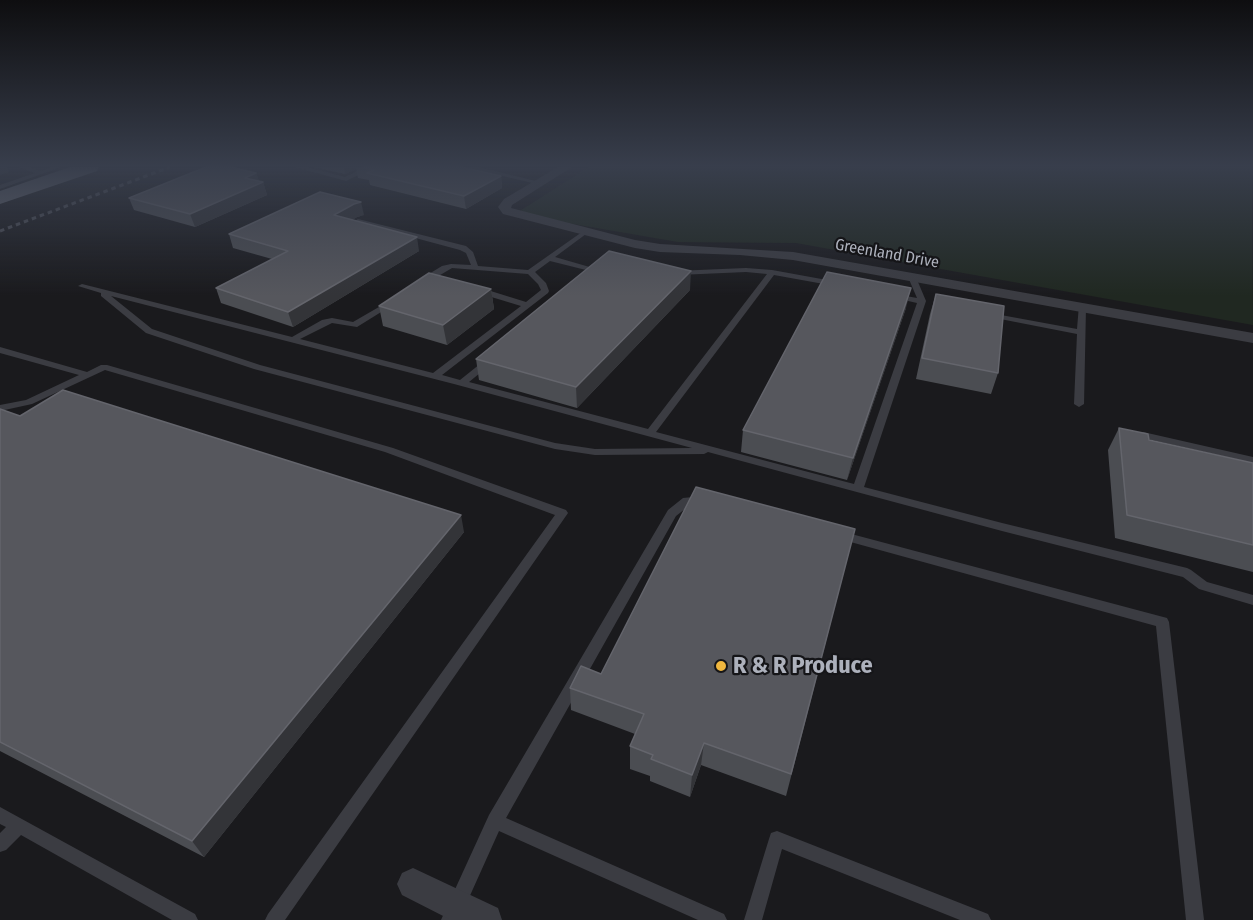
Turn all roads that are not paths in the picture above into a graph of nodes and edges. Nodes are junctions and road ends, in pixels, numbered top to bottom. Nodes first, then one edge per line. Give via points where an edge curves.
1 (506, 210) edge
2 (358, 221) edge
3 (584, 233) junction
4 (549, 258) junction
5 (610, 265) edge
6 (475, 267) junction
7 (594, 270) junction
8 (666, 270) edge
9 (530, 272) junction
10 (772, 272) junction
11 (912, 277) junction
12 (586, 281) edge
13 (841, 285) edge
14 (82, 286) dead end
15 (414, 287) edge
16 (474, 289) edge
17 (102, 291) junction
18 (887, 294) edge
19 (394, 300) edge
20 (921, 301) junction
21 (528, 305) junction
22 (1082, 307) junction
23 (979, 313) edge
24 (1081, 332) junction
25 (1253, 338) edge
26 (293, 340) junction
27 (0, 350) edge
28 (498, 354) edge
29 (88, 375) junction
30 (435, 376) junction
31 (462, 383) junction
32 (1079, 404) dead end
33 (0, 408) edge
34 (650, 433) junction
35 (1143, 435) edge
36 (716, 451) junction
37 (1253, 460) edge
38 (858, 489) junction
39 (718, 503) edge
40 (821, 530) edge
41 (1253, 600) edge
42 (0, 815) edge
43 (495, 821) junction
44 (18, 826) junction
45 (0, 844) edge
46 (413, 884) dead end
47 (464, 915) edge
48 (189, 920) edge
49 (273, 920) edge
50 (718, 920) edge
51 (753, 920) edge
52 (982, 920) edge
53 (1195, 920) edge

1 - 3 street, Greenland Drive
2 - 6 lane via 463,248 470,252
3 - 4 lane
3 - 11 street, Greenland Drive via 660,248 793,256
4 - 7 lane
4 - 9 lane
5 - 7 lane
6 - 9 lane
6 - 15 lane via 445,268
7 - 12 lane
8 - 10 lane
9 - 21 lane via 545,291
10 - 13 lane
10 - 34 lane
11 - 20 lane
11 - 22 street, Greenland Drive
14 - 17 lane
16 - 21 lane
17 - 26 lane
17 - 36 lane via 149,331 256,367 555,446 595,452
18 - 20 lane
19 - 26 lane via 354,326 332,320
20 - 38 lane
21 - 30 lane
22 - 24 lane
22 - 25 street, Greenland Drive
23 - 24 lane
24 - 32 lane
26 - 30 lane
27 - 29 lane
28 - 31 lane
29 - 33 lane via 29,402
29 - 49 lane via 104,367 389,450 562,513
30 - 31 lane
31 - 34 lane
34 - 36 lane
35 - 37 lane
36 - 38 lane
38 - 41 lane via 1187,573 1203,586
39 - 43 lane via 687,501 672,513
40 - 53 lane via 1161,622
42 - 44 lane
43 - 47 lane
43 - 50 lane
44 - 45 lane
44 - 48 lane
46 - 47 street
51 - 52 lane via 777,839

